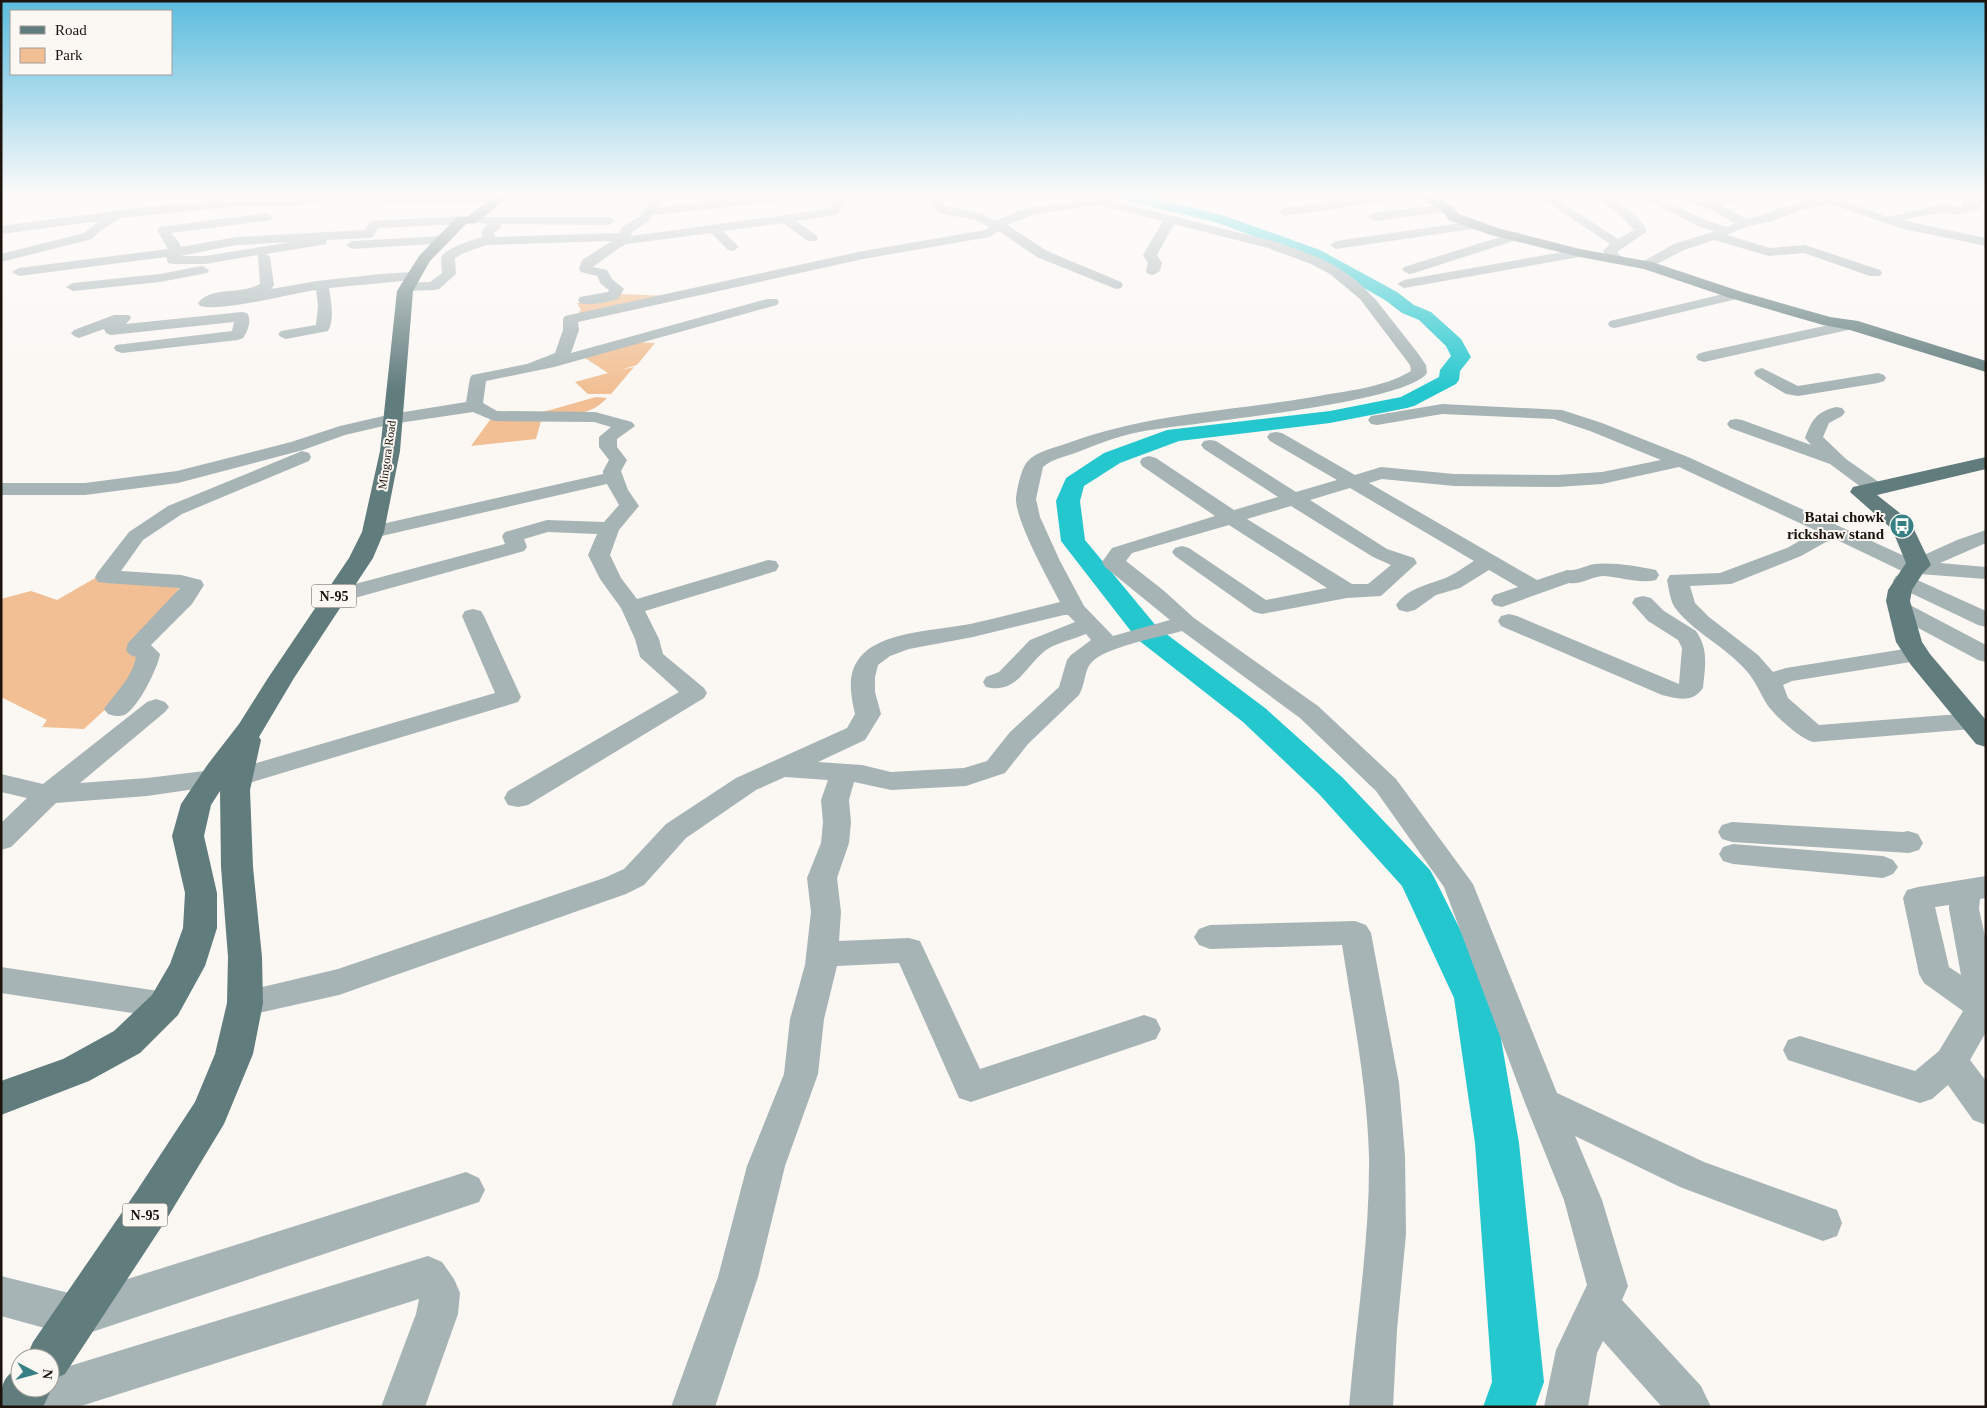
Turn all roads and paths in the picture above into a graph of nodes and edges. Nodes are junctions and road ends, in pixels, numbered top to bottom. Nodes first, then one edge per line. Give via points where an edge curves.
1 (116, 260) edge
2 (173, 260) edge
3 (207, 260) edge
4 (254, 260) edge
5 (263, 260) edge
6 (424, 260) edge
7 (448, 260) edge
8 (592, 260) edge
9 (841, 260) edge
10 (1056, 260) edge
11 (1153, 260) edge
12 (1308, 260) edge
13 (1440, 260) edge
14 (1538, 260) edge
15 (1620, 260) edge
16 (1657, 260) edge
17 (1836, 260) edge
18 (1648, 265) junction
19 (1154, 271) dead end
20 (19, 272) dead end
21 (1875, 273) dead end
22 (1391, 275) dead end
23 (409, 282) junction
24 (1404, 284) dead end
25 (322, 285) junction
26 (1116, 285) dead end
27 (73, 287) dead end
28 (1736, 295) junction
29 (236, 301) junction
30 (772, 302) dead end
31 (242, 316) junction
32 (570, 319) junction
33 (1615, 324) dead end
34 (1852, 325) junction
35 (79, 333) dead end
36 (286, 334) dead end
37 (122, 348) dead end
38 (1704, 357) dead end
39 (1986, 367) edge
40 (532, 368) junction
41 (1762, 373) dead end
42 (1878, 378) dead end
43 (475, 406) junction
44 (1836, 412) dead end
45 (392, 419) junction
46 (1377, 420) dead end
47 (1736, 424) dead end
48 (343, 430) junction
49 (1276, 437) dead end
50 (1210, 445) dead end
51 (1681, 461) junction
52 (1149, 462) dead end
53 (1838, 462) junction
54 (1986, 463) edge
55 (614, 477) junction
56 (1353, 482) junction
57 (1, 489) edge
58 (1876, 489) junction
59 (1295, 499) junction
60 (1232, 518) junction
61 (609, 528) junction
62 (1833, 530) junction
63 (373, 532) junction
64 (1986, 536) edge
65 (1182, 552) dead end
66 (1489, 561) junction
67 (768, 566) dead end
68 (1913, 571) junction
69 (1986, 573) edge
70 (1648, 576) dead end
71 (1534, 587) junction
72 (1347, 591) junction
73 (333, 598) junction
74 (1643, 604) dead end
75 (1407, 605) dead end
76 (632, 608) junction
77 (1902, 610) junction
78 (473, 616) dead end
79 (1986, 620) edge
80 (1181, 624) junction
81 (1097, 629) junction
82 (1917, 654) junction
83 (1986, 655) edge
84 (995, 682) dead end
85 (1768, 682) junction
86 (1979, 729) edge
87 (783, 767) junction
88 (844, 773) junction
89 (226, 778) junction
90 (1, 783) edge
91 (48, 794) junction
92 (518, 798) dead end
93 (1, 840) edge
94 (1908, 841) dead end
95 (1883, 867) dead end
96 (1210, 937) dead end
97 (822, 954) junction
98 (1, 980) edge
99 (245, 1003) junction
100 (165, 1005) junction
101 (1979, 1014) dead end
102 (1144, 1029) dead end
103 (1800, 1050) dead end
104 (1951, 1061) junction
105 (1, 1098) edge
106 (1982, 1099) edge
107 (1543, 1103) junction
108 (466, 1190) dead end
109 (1823, 1223) dead end
110 (1, 1296) edge
111 (1599, 1305) junction
112 (77, 1316) junction
113 (55, 1348) edge
114 (20, 1400) edge
115 (403, 1407) edge
116 (693, 1407) edge
117 (1371, 1407) edge
118 (1566, 1407) edge
119 (1689, 1407) edge

1 - 20 street
2 - 3 street
4 - 27 street via 160,278
5 - 29 street via 267,285 264,288 205,303
6 - 23 main road
7 - 23 street via 449,274 434,286
8 - 32 street via 586,269 602,274 617,288 613,296 572,302 577,310
9 - 32 street
10 - 26 street
11 - 19 street
12 - 81 street via 1341,276 1367,300 1419,367 1419,372 1405,383 1363,393 1139,427 1102,436 1040,460 1034,465 1026,499 1030,517 1049,561
13 - 22 street
14 - 24 street
15 - 18 main road
16 - 18 street
17 - 21 street
18 - 28 main road
23 - 25 street
23 - 45 main road, Mingora Road / N-95
25 - 29 street
25 - 36 street via 325,306 323,328
28 - 33 street
28 - 34 main road via 1829,322
29 - 31 street
30 - 40 street
31 - 35 street via 111,330 124,318 120,318
31 - 37 street via 238,335
32 - 40 street via 571,330 562,356
34 - 38 street
34 - 39 main road
40 - 43 street via 478,378
41 - 42 street via 1798,391
43 - 45 street
43 - 55 street via 494,416 595,417 626,426 608,437 608,447 618,460 612,471
44 - 53 street via 1821,420 1814,438
45 - 48 street
45 - 63 main road, Mingora Road / N-95 via 387,469
46 - 51 street via 1442,409 1544,413 1596,427
47 - 53 street
48 - 57 street via 297,446 178,477 84,489
48 - 91 street via 328,446 175,510 136,536 106,576 193,585 184,599 140,643 138,650 148,654 148,661 116,709 156,707
49 - 56 street
50 - 59 street
51 - 56 street via 1602,478 1557,481 1454,480 1388,473
51 - 62 street
52 - 60 street
53 - 58 street
54 - 58 main road
55 - 61 street via 628,506
55 - 63 street
56 - 59 street
56 - 66 street
58 - 68 main road via 1861,492 1902,526
59 - 60 street
59 - 72 street via 1380,553 1406,563 1373,591
60 - 72 street
60 - 80 street via 1125,549 1113,562 1155,595
61 - 73 street via 548,526 512,536 517,547
61 - 76 street via 599,555
62 - 68 street
62 - 85 street via 1794,552 1723,579 1678,580 1684,605 1750,660
63 - 73 main road, Mingora Road / N-95 via 361,558
64 - 68 street
65 - 72 street via 1262,607
66 - 71 street
66 - 75 street via 1452,583 1428,590
67 - 76 street
68 - 69 street
68 - 77 main road via 1900,590 1898,601
68 - 79 street
70 - 71 street via 1592,571
71 - 74 street via 1505,611 1671,690 1683,692 1691,688 1694,648 1688,636
73 - 89 main road, Mingora Road / N-95 via 250,728
76 - 92 street via 652,657 695,694
77 - 82 main road via 1909,642
77 - 83 street
78 - 89 street via 509,697 359,731
80 - 81 street
80 - 107 street via 1309,712 1386,785 1458,884
81 - 84 street via 1038,645 1008,677
81 - 87 street via 1064,608 887,647 872,658 863,672 862,691 868,714 856,734
81 - 88 street via 1079,660 1070,690 1019,738 996,767 966,777 891,781
82 - 85 street via 1786,674
82 - 86 main road
85 - 86 street via 1777,701 1813,734
87 - 88 street
87 - 99 street via 746,784 676,831 634,877 615,886 339,982
88 - 97 street via 835,800 837,822 834,843 822,878 826,912
89 - 91 street
89 - 99 main road, N-95 via 235,790
89 - 100 main road, Mingora Road via 196,804 188,836 201,894 200,928 187,966
90 - 91 street
91 - 93 street
94 - 95 street via 1733,843
96 - 117 street via 1355,933 1382,1083 1387,1156 1387,1234
97 - 102 street via 909,950 971,1087
97 - 116 street via 807,1020 802,1074 766,1166 738,1277
98 - 100 street
99 - 112 main road, N-95 via 234,1054 210,1112
100 - 105 main road, Mingora Road via 127,1042 76,1070
101 - 104 street
103 - 104 street via 1920,1088
104 - 106 street
107 - 109 street via 1693,1176
107 - 111 street via 1583,1200 1608,1286
108 - 112 street
110 - 112 street
111 - 118 street via 1577,1350
111 - 119 street
112 - 113 main road, N-95
114 - 115 street via 428,1276 440,1293 437,1314

